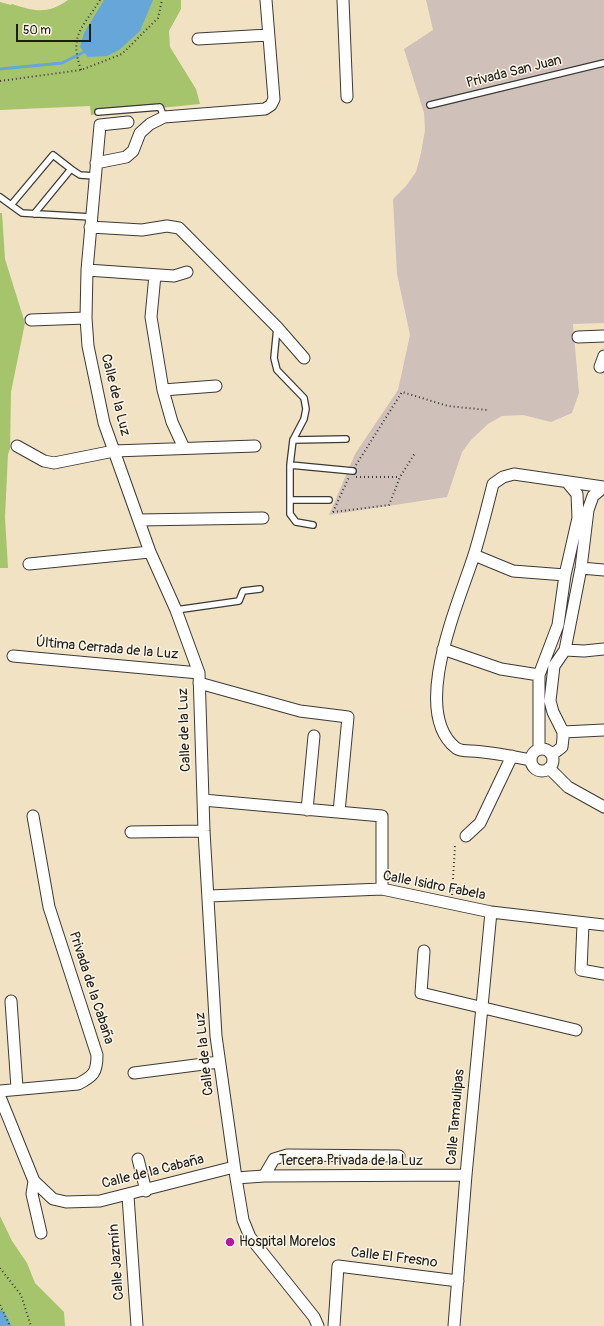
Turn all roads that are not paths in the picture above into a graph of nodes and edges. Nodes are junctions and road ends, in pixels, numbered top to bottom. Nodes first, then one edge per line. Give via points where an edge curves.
1 (266, 0) edge
2 (343, 0) edge
3 (268, 35) junction
4 (198, 39) dead end
5 (604, 63) edge
6 (347, 96) dead end
7 (430, 105) dead end
8 (98, 112) dead end
9 (164, 117) junction
10 (128, 122) dead end
11 (96, 163) junction
12 (70, 169) junction
13 (95, 176) junction
14 (0, 197) edge
15 (11, 205) junction
16 (34, 214) junction
17 (91, 222) junction
18 (87, 270) junction
19 (187, 272) dead end
20 (155, 275) junction
21 (86, 318) junction
22 (31, 320) dead end
23 (277, 327) junction
24 (604, 336) edge
25 (578, 337) dead end
26 (304, 358) dead end
27 (216, 386) dead end
28 (163, 390) junction
29 (346, 439) dead end
30 (293, 440) junction
31 (17, 446) dead end
32 (255, 446) dead end
33 (184, 448) junction
34 (114, 451) junction
35 (290, 465) junction
36 (353, 471) road end
37 (567, 482) junction
38 (604, 487) edge
39 (290, 500) junction
40 (329, 500) dead end
41 (263, 518) dead end
42 (139, 520) junction
43 (313, 525) dead end
44 (150, 552) junction
45 (474, 555) junction
46 (30, 564) dead end
47 (581, 568) junction
48 (604, 570) edge
49 (565, 575) junction
50 (260, 589) dead end
51 (176, 610) junction
52 (444, 649) junction
53 (604, 649) edge
54 (566, 650) junction
55 (13, 656) dead end
56 (539, 675) junction
57 (199, 678) junction
58 (604, 730) edge
59 (563, 732) junction
60 (314, 736) dead end
61 (540, 749) junction
62 (551, 754) junction
63 (512, 756) junction
64 (531, 760) junction
65 (549, 768) junction
66 (203, 800) junction
67 (604, 807) edge
68 (307, 810) junction
69 (339, 812) junction
70 (33, 816) dead end
71 (204, 831) junction
72 (131, 832) dead end
73 (466, 836) dead end
74 (382, 889) junction
75 (209, 896) junction
76 (491, 912) junction
77 (583, 924) junction
78 (604, 925) edge
79 (424, 951) dead end
80 (604, 974) edge
81 (12, 1001) dead end
82 (482, 1007) junction
83 (576, 1030) dead end
84 (220, 1062) junction
85 (134, 1073) dead end
86 (17, 1088) junction
87 (0, 1090) edge
88 (0, 1097) edge
89 (399, 1156) dead end
90 (138, 1159) dead end
91 (235, 1173) junction
92 (264, 1176) junction
93 (466, 1176) junction
94 (34, 1181) junction
95 (146, 1191) junction
96 (128, 1196) junction
97 (42, 1233) dead end
98 (458, 1281) junction
99 (137, 1326) edge
100 (318, 1326) edge
101 (334, 1326) edge
102 (454, 1326) edge

1 - 3 street
2 - 6 street
3 - 4 street
3 - 9 street via 274,98 265,109
5 - 7 lane, Privada San Juan
8 - 9 lane via 160,107
9 - 11 street via 140,133 133,151 126,157
10 - 11 street, Calle de la Luz via 100,125
11 - 13 street, Calle de la Luz
12 - 13 lane via 80,174
12 - 15 lane via 53,154
12 - 16 lane
13 - 17 street, Calle de la Luz
14 - 15 lane
15 - 16 lane via 22,214
16 - 17 lane
17 - 18 street, Calle de la Luz
17 - 23 street via 142,230 167,226 179,228
18 - 20 street
18 - 21 street, Calle de la Luz
19 - 20 street via 174,276
20 - 28 street via 151,317
21 - 22 street
21 - 34 street, Calle de la Luz via 88,346 104,423
23 - 26 street
23 - 30 lane via 274,358 278,370 304,398 306,409 304,419
24 - 25 street
27 - 28 street
28 - 33 street via 172,422
29 - 30 lane
30 - 35 lane
31 - 34 street via 44,461 54,463
32 - 33 street
33 - 34 street
34 - 42 street, Calle de la Luz
35 - 36 lane
35 - 39 lane
37 - 38 street
37 - 45 street via 514,474 503,477 493,484
37 - 49 street via 577,494 578,518
38 - 47 street via 593,496 588,510
39 - 40 lane
39 - 43 lane via 292,518 296,522
41 - 42 street
42 - 44 street, Calle de la Luz
44 - 46 street
44 - 51 street, Calle de la Luz
45 - 49 street via 513,571
45 - 52 street via 451,617
47 - 48 street
47 - 54 street
49 - 56 street via 558,625
50 - 51 lane via 244,591 239,601
51 - 57 street, Calle de la Luz
52 - 56 street via 501,669
52 - 63 street via 440,663 437,707 442,727 449,740 457,749 497,752
53 - 54 street
54 - 59 street via 554,666 550,701
55 - 57 street, Última Cerrada de la Luz
56 - 61 street
57 - 66 street, Calle de la Luz
57 - 69 street, Última Cerrada de la Luz via 300,711 348,717
58 - 59 street
59 - 62 street via 562,746
60 - 68 street
61 - 62 street
61 - 64 street via 532,754
62 - 65 street via 553,761
63 - 64 street
63 - 73 street via 480,823
64 - 65 street via 536,769 541,771
65 - 67 street via 568,787
66 - 68 street
66 - 71 street, Calle de la Luz
68 - 69 street
69 - 74 street via 382,816
70 - 86 street, Privada de la Cabaña via 49,906 97,1055 97,1068 90,1078 78,1084
71 - 72 street
71 - 75 street, Calle de la Luz
74 - 75 street, Calle Isidro Fabela
74 - 76 street, Calle Isidro Fabela
75 - 84 street, Calle de la Luz via 216,1036
76 - 77 street, Calle Isidro Fabela
76 - 82 street, Calle Tamaulipas
77 - 78 street, Calle Isidro Fabela
77 - 80 street via 581,970
79 - 82 street via 421,993
81 - 86 street
82 - 83 street
82 - 93 street, Calle Tamaulipas
84 - 85 street
84 - 91 street, Calle de la Luz
86 - 87 street, Privada de la Cabaña
88 - 94 street, Calle de la Cabaña
89 - 92 street via 287,1155 274,1159
90 - 95 street
91 - 92 street, Tercera Privada de la Luz
91 - 95 street, Calle de la Cabaña
91 - 100 street, Calle de la Luz via 243,1220 250,1237 314,1317
92 - 93 street, Tercera Privada de la Luz
93 - 98 street, Calle Tamaulipas
94 - 96 street, Calle de la Cabaña via 52,1199 66,1202 100,1201
94 - 97 street via 32,1194
95 - 96 street, Calle de la Cabaña
96 - 99 street, Calle Jazmín
98 - 101 street, Calle El Fresno via 338,1266
98 - 102 street, Calle Tamaulipas

